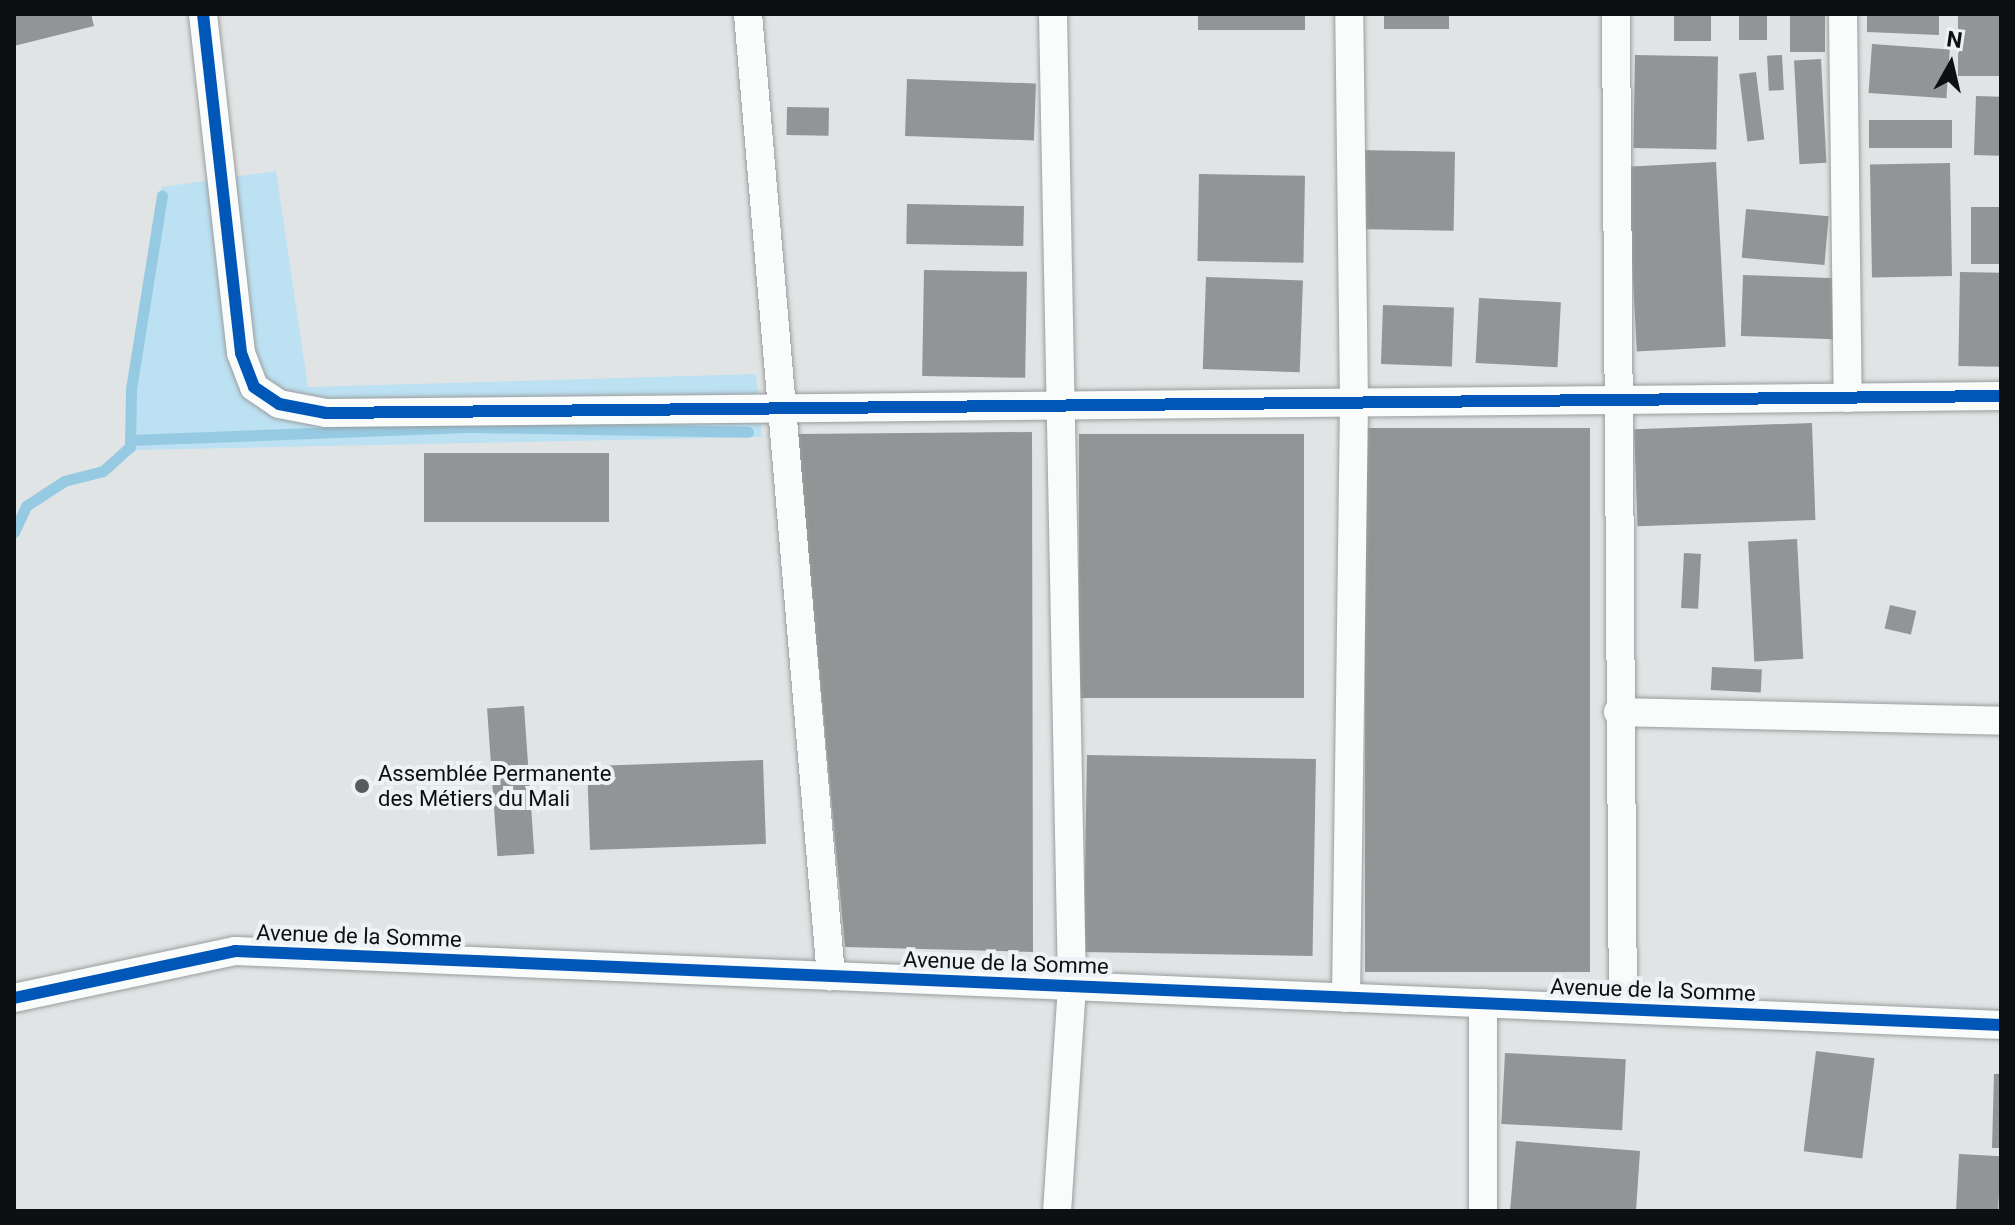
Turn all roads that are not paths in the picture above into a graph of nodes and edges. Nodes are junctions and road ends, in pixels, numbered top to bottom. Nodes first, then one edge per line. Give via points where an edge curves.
1 (203, 14) edge
2 (748, 14) edge
3 (1053, 14) edge
4 (1349, 14) edge
5 (1616, 14) edge
6 (1843, 14) edge
7 (2001, 396) edge
8 (1848, 398) junction
9 (1623, 400) junction
10 (1354, 402) junction
11 (1061, 405) junction
12 (781, 408) junction
13 (1618, 712) junction
14 (2001, 721) edge
15 (831, 976) junction
16 (1072, 986) junction
17 (14, 998) edge
18 (1346, 998) junction
19 (1483, 1003) junction
20 (1623, 1009) junction
21 (2001, 1025) edge
22 (1057, 1211) edge
23 (1483, 1211) edge

1 - 12 street via 241,353 254,387 279,404 326,413
2 - 12 street
3 - 11 street
4 - 10 street
5 - 9 street
6 - 8 street
7 - 8 street
8 - 9 street
9 - 10 street
9 - 13 street
10 - 11 street
10 - 18 street
11 - 12 street
11 - 16 street
12 - 15 street
13 - 14 street
13 - 20 street
15 - 16 street, Avenue de la Somme
15 - 17 street, Avenue de la Somme via 235,951
16 - 18 street, Avenue de la Somme
16 - 22 street
18 - 19 street, Avenue de la Somme
19 - 20 street, Avenue de la Somme
19 - 23 street
20 - 21 street, Avenue de la Somme

